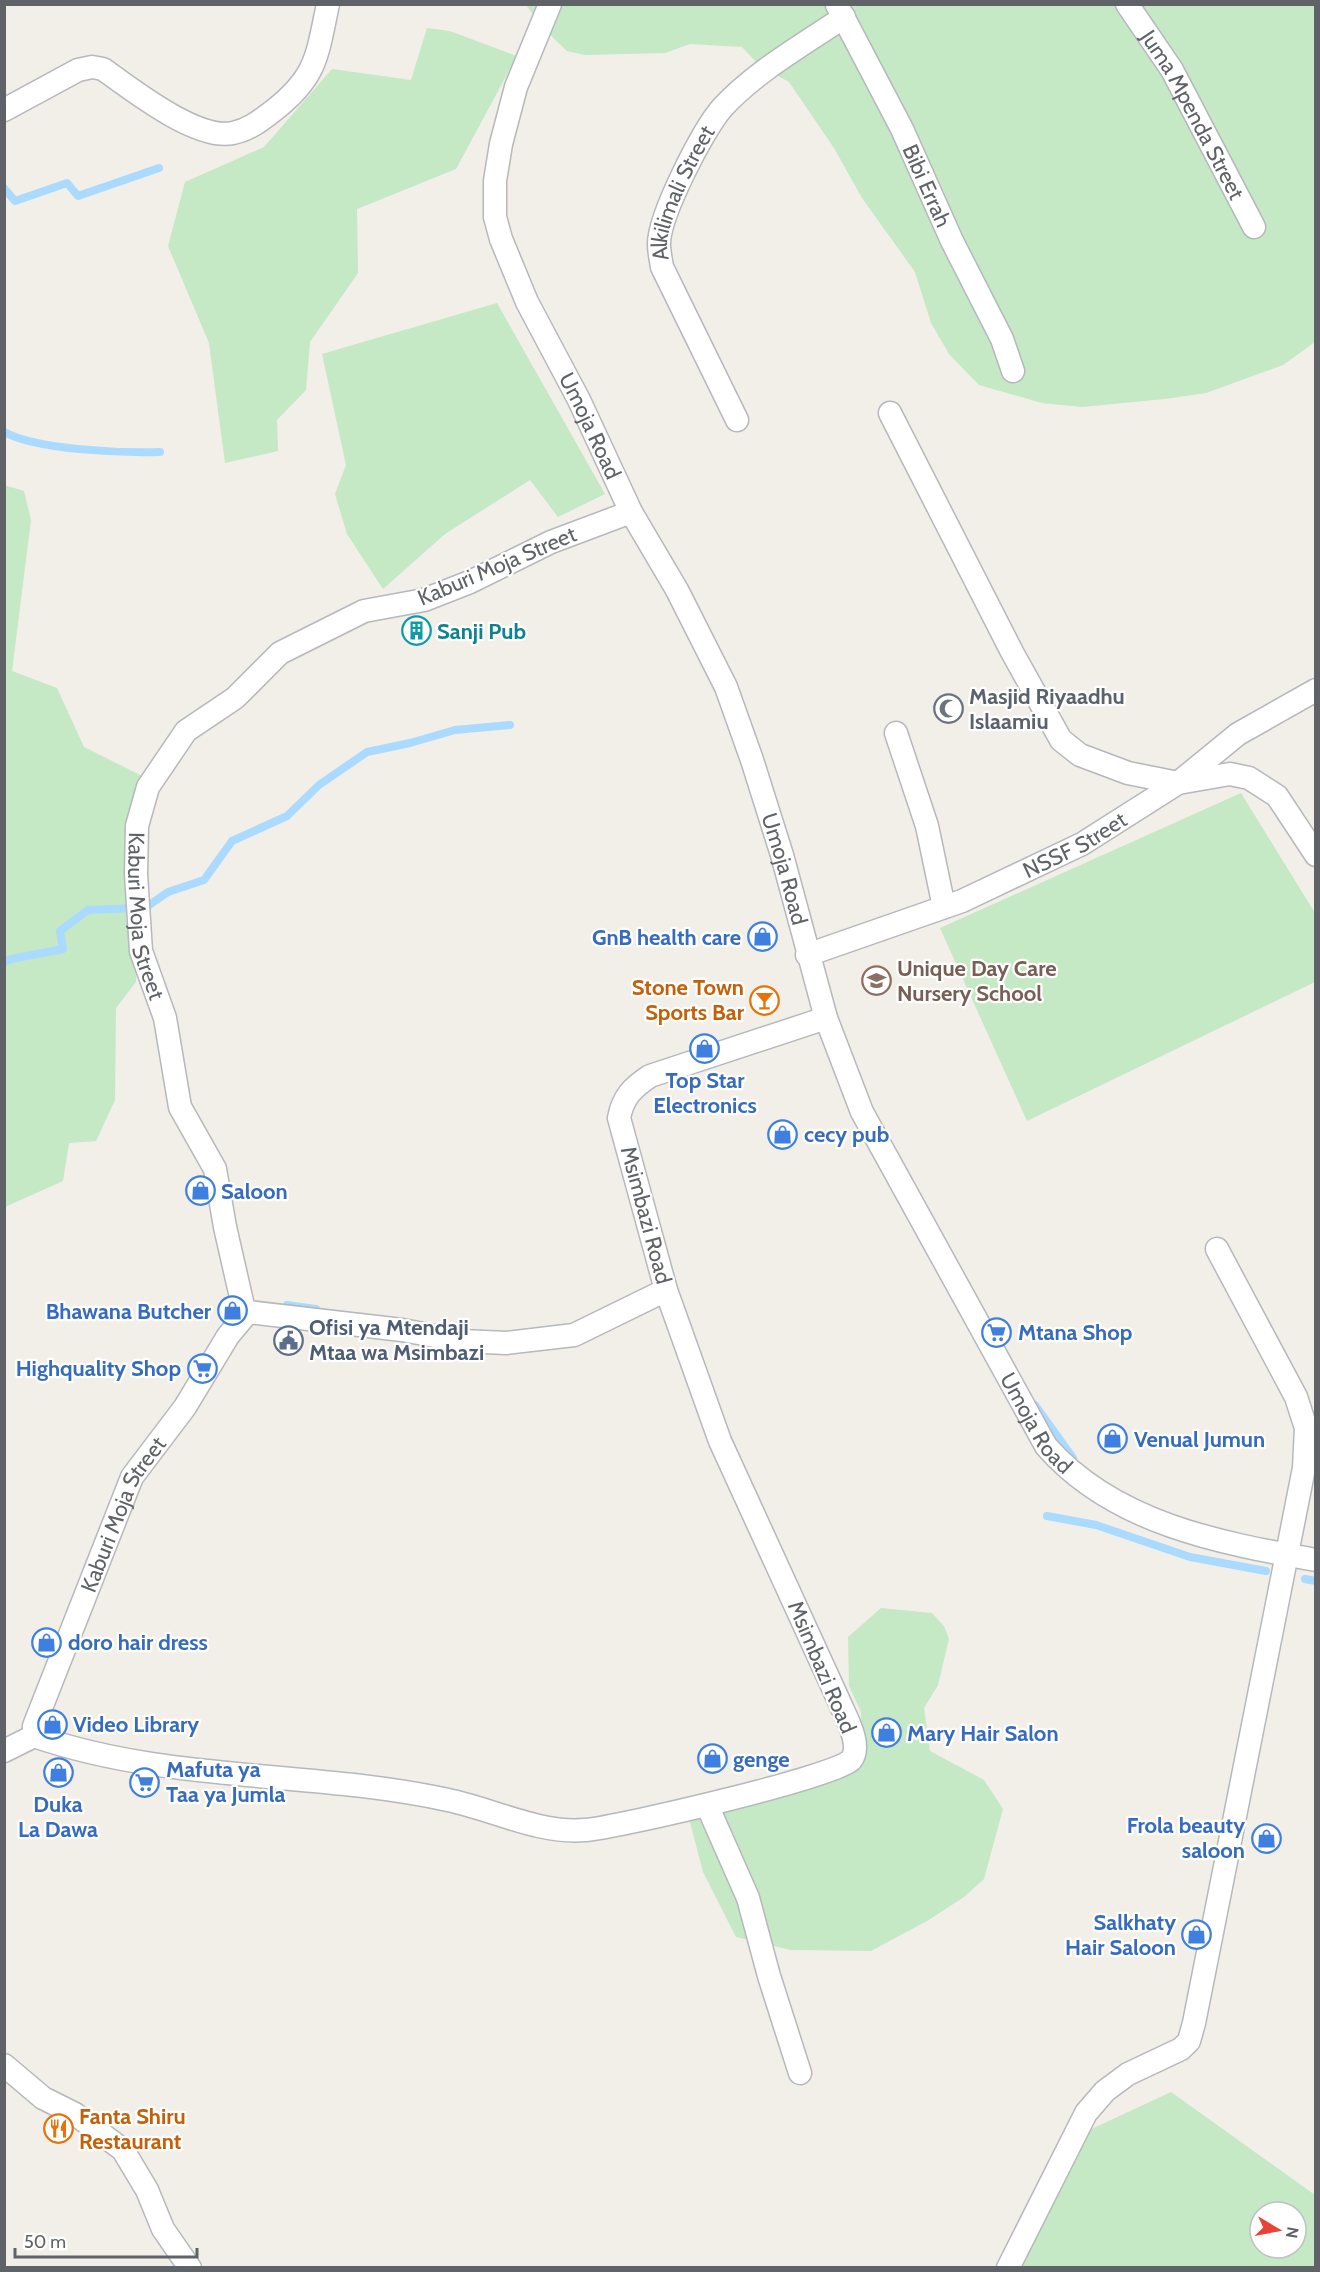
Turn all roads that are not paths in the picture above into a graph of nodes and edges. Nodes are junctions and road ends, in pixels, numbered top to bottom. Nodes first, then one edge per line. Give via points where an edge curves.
1 (328, 4) edge
2 (550, 4) edge
3 (1126, 4) edge
4 (840, 11) edge
5 (4, 110) edge
6 (1254, 227) dead end
7 (1013, 371) dead end
8 (890, 413) dead end
9 (737, 420) dead end
10 (631, 512) junction
11 (1316, 690) edge
12 (896, 733) dead end
13 (1178, 783) junction
14 (1316, 855) edge
15 (944, 907) junction
16 (807, 955) junction
17 (826, 1018) junction
18 (1217, 1250) dead end
19 (666, 1290) junction
20 (248, 1312) junction
21 (1286, 1555) junction
22 (1316, 1560) edge
23 (34, 1736) junction
24 (4, 1751) edge
25 (707, 1805) junction
26 (4, 2065) edge
27 (800, 2073) dead end
28 (189, 2268) edge
29 (1008, 2268) edge

1 - 5 street via 309,77 296,93 253,126 231,134 207,131 159,109 103,69 92,67 78,70
2 - 10 street, Umoja Road via 516,87 495,181 495,217 527,302 579,400
3 - 6 street, Juma Mpenda Street via 1172,70
4 - 7 street, Bibi Errah via 902,129 952,241 1002,339
4 - 9 street, Alkilimali Street via 722,109 686,169 666,215 659,243 662,267
8 - 13 street via 1061,740 1080,755 1099,762
10 - 16 street, Umoja Road via 677,590 726,687 782,855
10 - 20 street, Kaburi Moja Street via 551,542 424,600 364,611 280,653 235,698 186,731 148,787 137,826 141,951 165,1018 180,1107 215,1169 227,1239 243,1306
11 - 13 street, NSSF Street via 1238,734
12 - 15 street via 927,826
13 - 14 street via 1230,774 1249,778 1277,796
13 - 15 street, NSSF Street via 1082,844
15 - 16 street, NSSF Street
16 - 17 street, Umoja Road
17 - 19 street, Msimbazi Road via 651,1076 622,1101 619,1118
17 - 21 street, Umoja Road via 862,1112 1046,1446 1069,1470 1118,1504 1176,1529
18 - 21 street via 1296,1397 1306,1428 1304,1468
19 - 20 street via 574,1335 506,1343 462,1341
19 - 25 street, Msimbazi Road via 720,1441 830,1681 853,1734 855,1748 846,1764
20 - 23 street, Kaburi Moja Street via 132,1478 56,1665
21 - 22 street, Umoja Road
21 - 29 street via 1189,2041 1181,2049 1128,2074 1105,2091 1086,2113
23 - 24 street
23 - 25 street, Msimbazi Road via 124,1761 307,1780 448,1800 549,1827 584,1830
25 - 27 street via 748,1898
26 - 28 street via 43,2098 75,2114 123,2150 147,2190 163,2229

